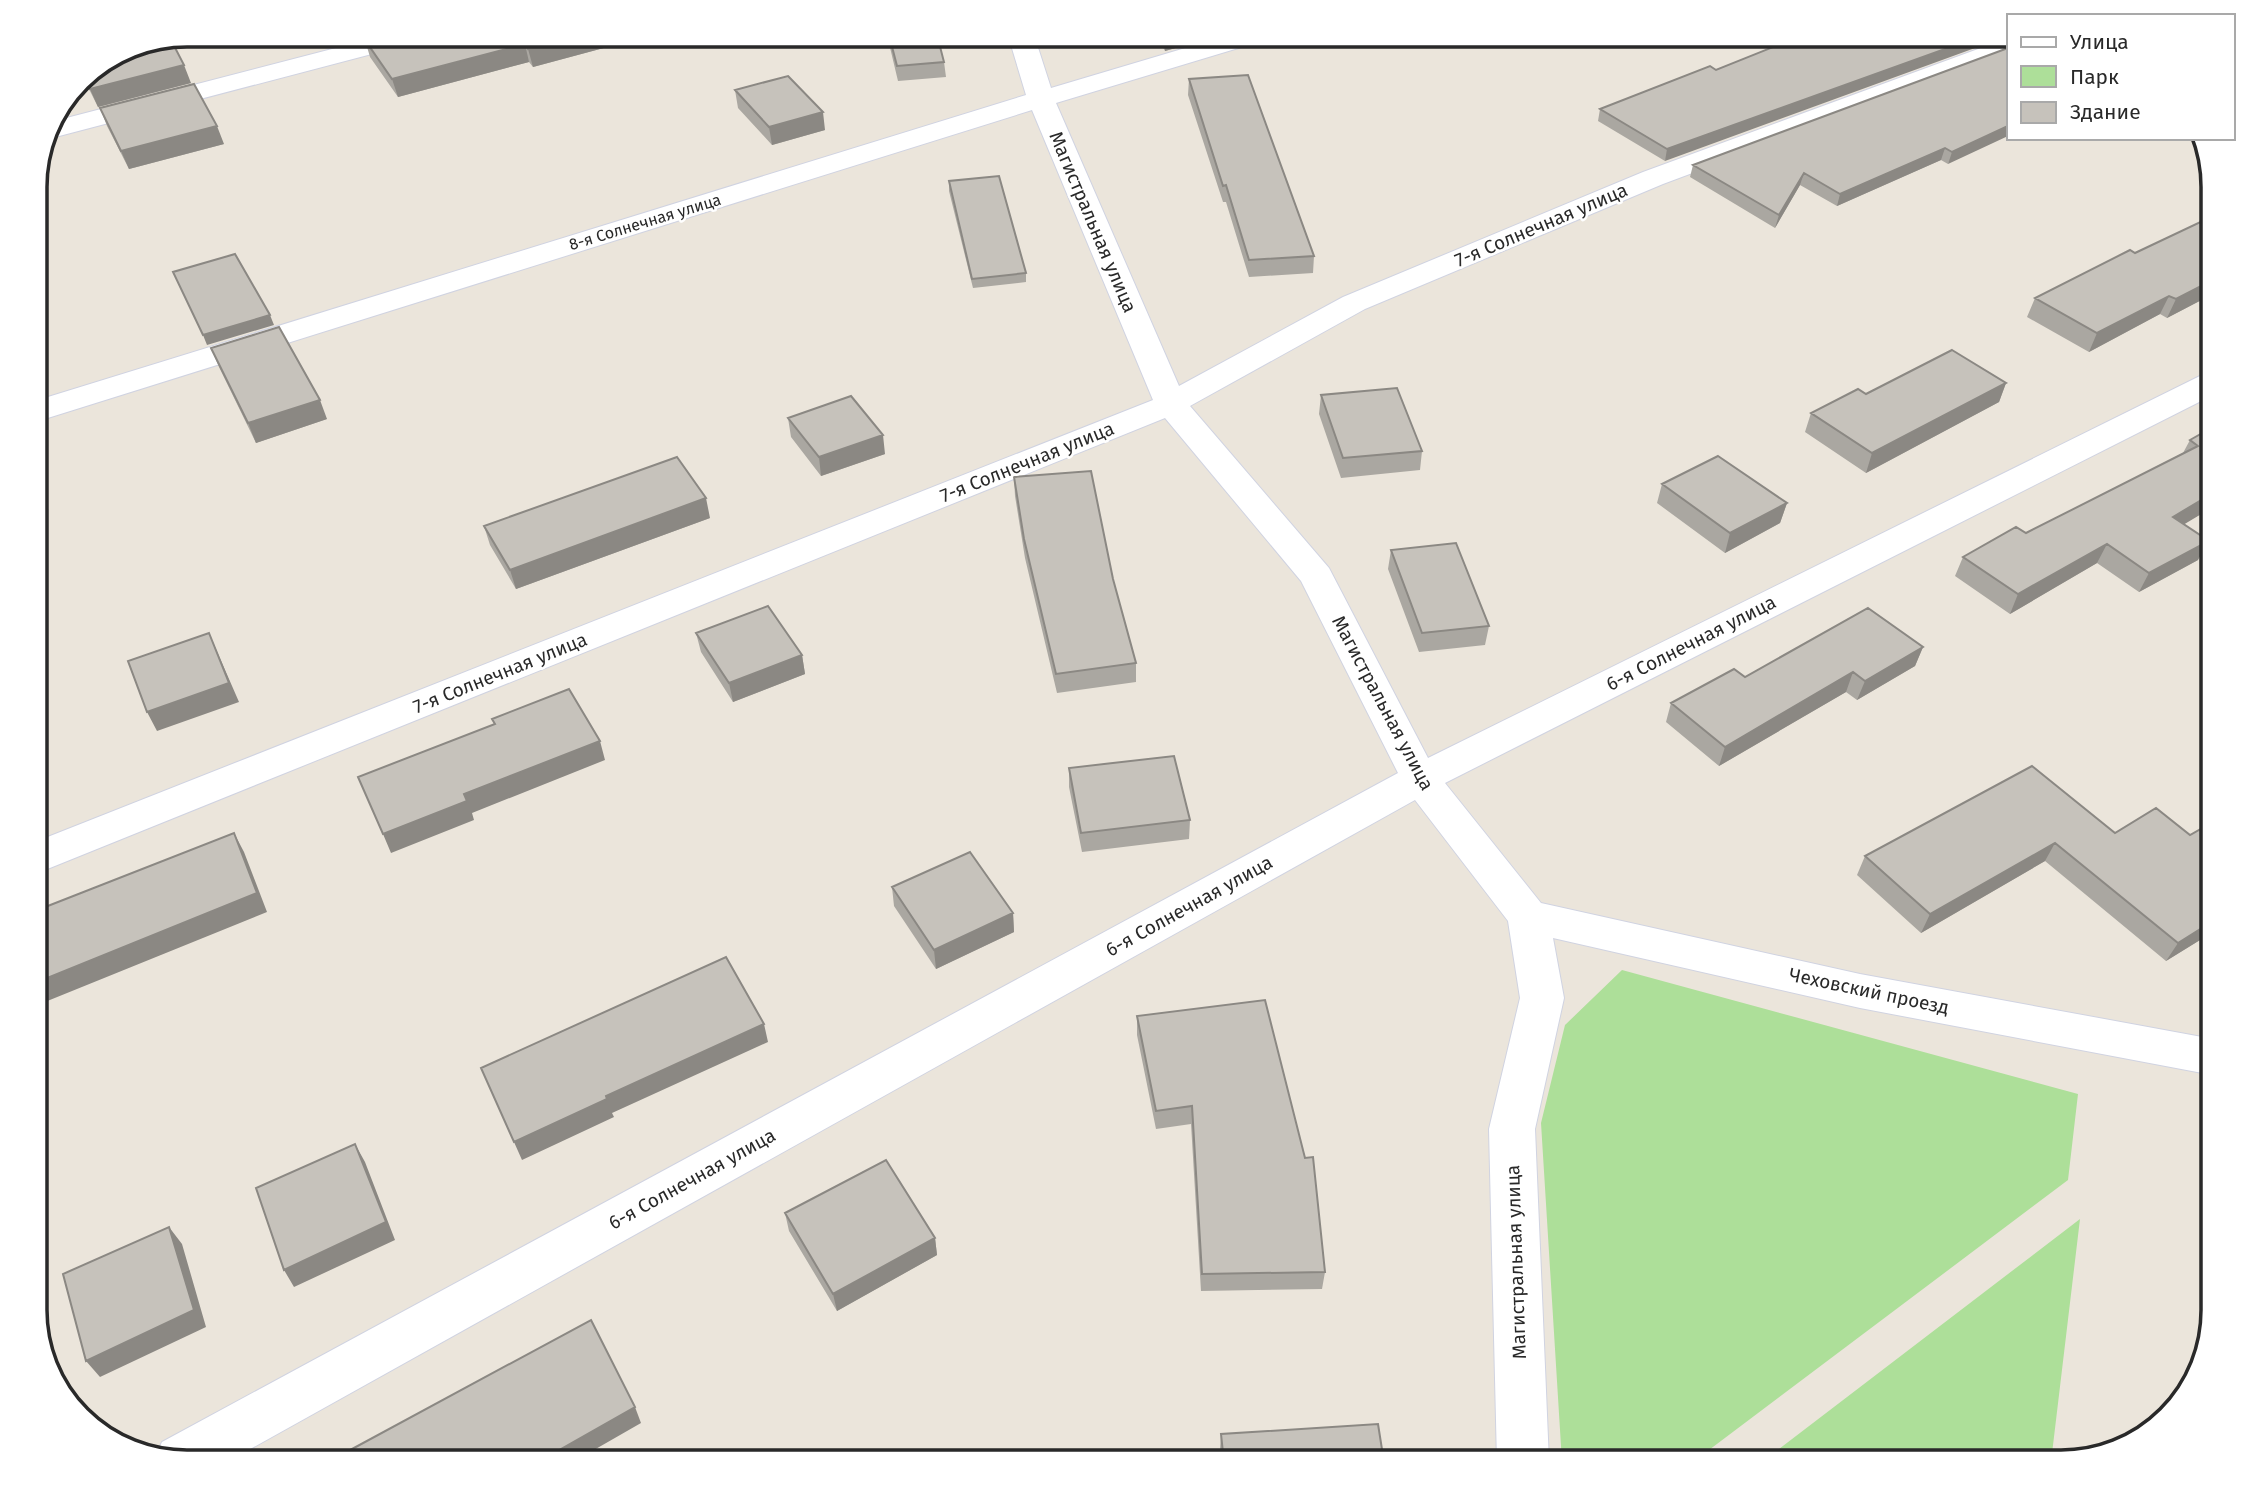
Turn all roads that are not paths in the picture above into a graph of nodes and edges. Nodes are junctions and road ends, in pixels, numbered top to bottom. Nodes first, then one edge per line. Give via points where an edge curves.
1 (370, 47) edge
2 (1025, 47) edge
3 (1216, 47) edge
4 (2005, 47) edge
5 (1041, 99) junction
6 (61, 128) edge
7 (2201, 388) edge
8 (1171, 404) junction
9 (48, 408) edge
10 (1420, 779) junction
11 (48, 854) edge
12 (1528, 916) junction
13 (2201, 1055) edge
14 (198, 1450) edge
15 (1523, 1450) edge

1 - 6 street
2 - 5 street, Магистральная улица
3 - 5 street, 8-я Солнечная улица
4 - 8 street, 7-я Солнечная улица via 1653,178 1354,303
5 - 8 street, Магистральная улица
5 - 9 street, 8-я Солнечная улица
7 - 10 street, 6-я Солнечная улица
8 - 10 street, Магистральная улица via 1316,576
8 - 11 street, 7-я Солнечная улица
10 - 12 street, Магистральная улица
10 - 14 street, 6-я Солнечная улица
12 - 13 street, Чеховский проезд via 1860,991
12 - 15 street, Магистральная улица via 1542,998 1512,1129

